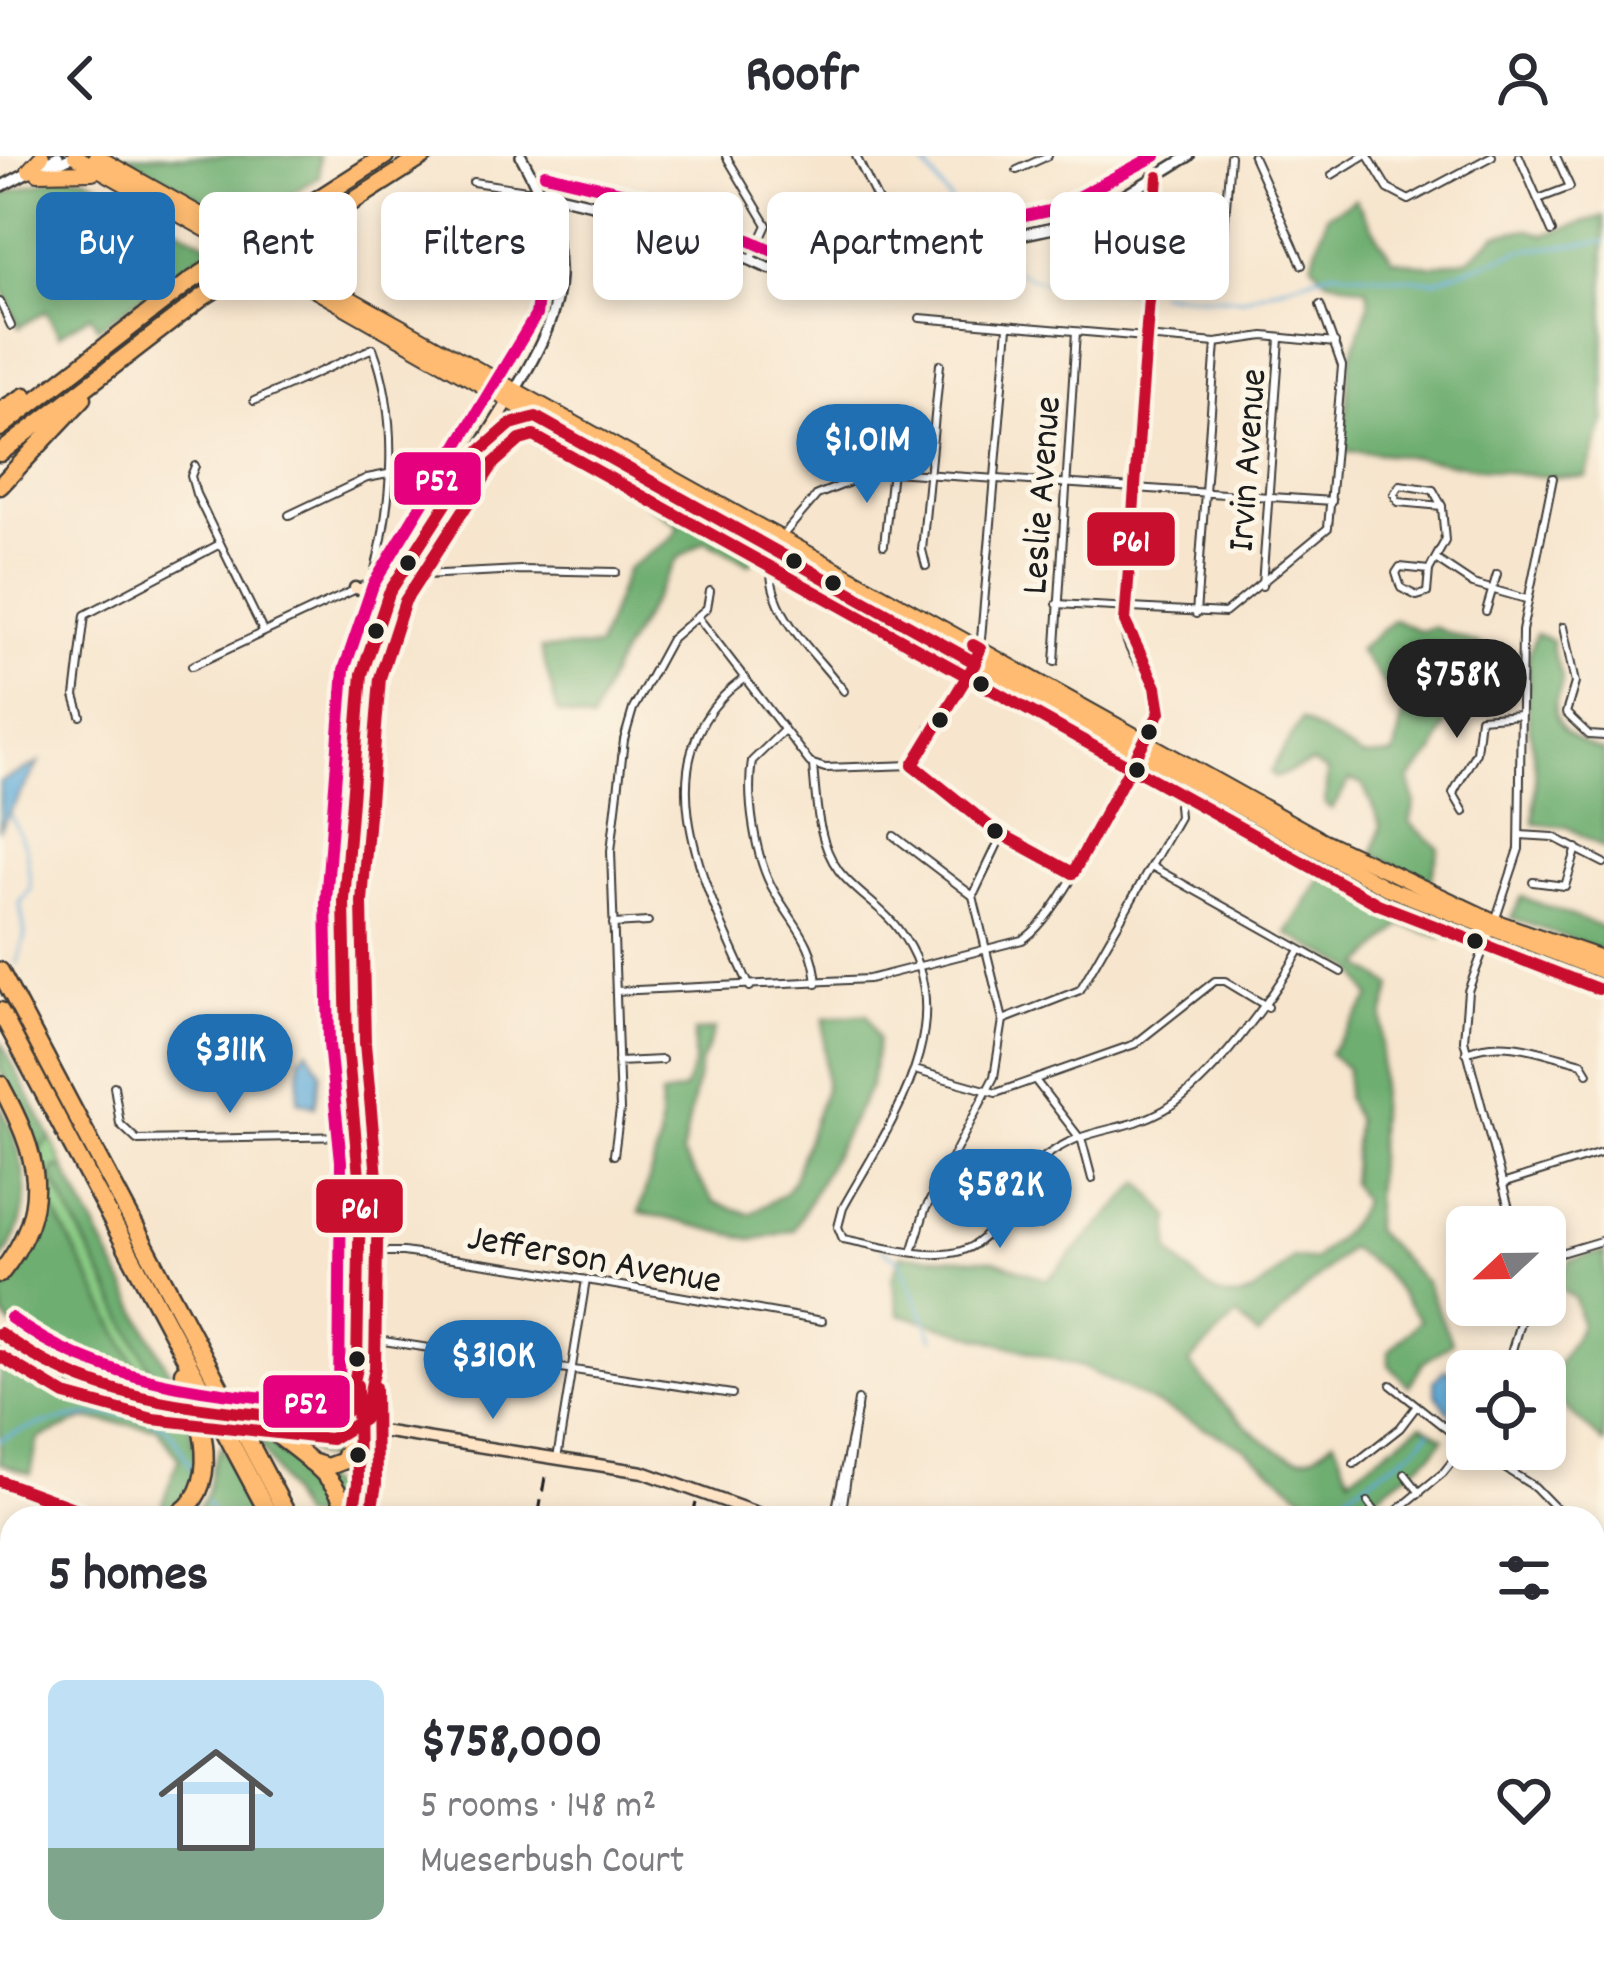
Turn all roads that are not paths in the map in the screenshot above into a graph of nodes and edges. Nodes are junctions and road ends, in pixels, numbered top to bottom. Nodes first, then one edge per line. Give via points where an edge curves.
1 (42, 156) edge
2 (58, 156) edge
3 (74, 156) edge
4 (96, 156) edge
5 (110, 156) edge
6 (385, 156) edge
7 (424, 156) edge
8 (521, 156) edge
9 (726, 156) edge
10 (856, 156) edge
11 (1048, 156) edge
12 (1146, 156) edge
13 (1190, 156) edge
14 (1230, 156) edge
15 (1253, 156) edge
16 (1365, 156) edge
17 (1492, 156) edge
18 (1520, 156) edge
19 (1556, 156) edge
20 (1017, 170) dead end
21 (28, 174) junction
22 (1332, 176) dead end
23 (1158, 177) junction
24 (127, 180) junction
25 (473, 182) dead end
26 (0, 187) edge
27 (541, 192) joint
28 (874, 192) edge
29 (1227, 192) edge
30 (1541, 198) junction
31 (357, 199) edge
32 (569, 199) edge
33 (1552, 232) dead end
34 (1026, 234) edge
35 (751, 260) junction
36 (767, 264) edge
37 (1302, 265) dead end
38 (199, 299) edge
39 (199, 300) edge
40 (558, 300) edge
41 (0, 302) edge
42 (1320, 305) dead end
43 (920, 318) dead end
44 (10, 326) dead end
45 (1008, 327) junction
46 (1076, 332) junction
47 (1280, 337) junction
48 (1146, 338) junction
49 (1216, 343) junction
50 (1335, 343) junction
51 (940, 364) dead end
52 (68, 372) junction
53 (511, 397) junction
54 (254, 401) dead end
55 (0, 411) edge
56 (536, 417) junction
57 (0, 428) edge
58 (479, 451) junction
59 (0, 453) edge
60 (195, 466) dead end
61 (892, 470) junction
62 (930, 472) junction
63 (388, 473) junction
64 (997, 478) junction
65 (1553, 478) dead end
66 (1065, 483) junction
67 (1136, 488) junction
68 (0, 490) edge
69 (1205, 493) junction
70 (1268, 497) junction
71 (1332, 501) junction
72 (1442, 506) junction
73 (289, 514) dead end
74 (220, 544) junction
75 (777, 544) junction
76 (884, 545) dead end
77 (417, 550) junction
78 (1437, 560) junction
79 (926, 566) dead end
80 (1429, 570) junction
81 (434, 572) junction
82 (616, 572) dead end
83 (402, 574) junction
84 (1497, 574) dead end
85 (372, 581) junction
86 (1262, 586) junction
87 (355, 588) junction
88 (710, 591) dead end
89 (1491, 591) junction
90 (1528, 599) junction
91 (1057, 604) junction
92 (1126, 610) junction
93 (1486, 611) dead end
94 (380, 613) junction
95 (1196, 614) junction
96 (697, 616) junction
97 (1564, 627) dead end
98 (263, 631) junction
99 (978, 656) junction
100 (1055, 662) dead end
101 (192, 666) dead end
102 (745, 678) junction
103 (844, 691) dead end
104 (81, 716) dead end
105 (1520, 716) junction
106 (783, 730) junction
107 (1604, 736) edge
108 (1142, 747) junction
109 (813, 765) junction
110 (913, 766) junction
111 (1178, 805) dead end
112 (1464, 812) dead end
113 (1002, 835) junction
114 (1520, 835) junction
115 (894, 836) dead end
116 (1577, 848) junction
117 (1604, 862) edge
118 (1151, 866) junction
119 (1073, 873) junction
120 (1533, 882) dead end
121 (973, 896) junction
122 (648, 922) dead end
123 (613, 924) junction
124 (1492, 927) junction
125 (1300, 950) junction
126 (987, 951) junction
127 (0, 958) edge
128 (1604, 959) edge
129 (917, 970) junction
130 (0, 971) edge
131 (1604, 971) edge
132 (1341, 972) dead end
133 (817, 984) junction
134 (750, 987) junction
135 (616, 991) junction
136 (1268, 1007) junction
137 (0, 1011) edge
138 (1003, 1020) junction
139 (42, 1050) junction
140 (1466, 1052) junction
141 (662, 1060) dead end
142 (618, 1062) junction
143 (918, 1071) junction
144 (1588, 1072) dead end
145 (1035, 1080) junction
146 (0, 1084) edge
147 (114, 1086) dead end
148 (989, 1094) junction
149 (1078, 1134) junction
150 (356, 1136) junction
151 (1604, 1152) edge
152 (614, 1155) dead end
153 (1092, 1178) dead end
154 (1502, 1184) junction
155 (1007, 1205) junction
156 (1508, 1206) edge
157 (1040, 1226) dead end
158 (1604, 1240) edge
159 (913, 1249) junction
160 (1566, 1251) edge
161 (359, 1252) junction
162 (3, 1269) edge
163 (586, 1280) junction
164 (148, 1288) junction
165 (822, 1321) dead end
166 (0, 1333) edge
167 (357, 1337) junction
168 (195, 1338) junction
169 (357, 1368) junction
170 (571, 1372) junction
171 (1391, 1384) dead end
172 (732, 1394) dead end
173 (858, 1400) dead end
174 (1417, 1407) junction
175 (331, 1420) junction
176 (357, 1424) junction
177 (1446, 1428) edge
178 (556, 1459) junction
179 (305, 1460) junction
180 (1354, 1463) dead end
181 (1446, 1468) edge
182 (1508, 1470) edge
183 (1405, 1474) dead end
184 (0, 1481) edge
185 (1420, 1493) junction
186 (1368, 1502) dead end
187 (68, 1506) edge
188 (184, 1506) edge
189 (265, 1506) edge
190 (283, 1506) edge
191 (345, 1506) edge
192 (350, 1506) edge
193 (738, 1506) edge
194 (840, 1506) edge
195 (1372, 1506) edge
196 (1401, 1506) edge
197 (1553, 1506) edge

1 - 21 main road
2 - 21 street
3 - 21 street
3 - 24 main road
4 - 24 main road
5 - 24 main road
6 - 52 highway via 217,263
7 - 31 highway
8 - 27 street
9 - 35 street via 767,225
10 - 28 street
11 - 20 street
12 - 23 street
13 - 23 street
14 - 29 street
15 - 37 street
16 - 17 street via 1388,190 1408,200
16 - 22 street
18 - 30 street
19 - 30 street via 1570,187
21 - 24 main road via 85,170
21 - 26 street
23 - 34 street via 1058,227
23 - 48 street
24 - 53 main road, bridge
25 - 27 street
30 - 33 street
32 - 35 street via 661,220
35 - 36 street
38 - 59 highway
39 - 68 highway via 36,442
40 - 53 street
41 - 44 street
42 - 50 street
43 - 45 street
45 - 46 street
45 - 64 street
46 - 48 street
46 - 66 street, Leslie Avenue
47 - 49 street
47 - 50 street
47 - 70 street, Irvin Avenue
48 - 49 street
48 - 67 street
49 - 69 street
50 - 71 street via 1342,377
51 - 62 street
52 - 55 highway
52 - 57 highway
53 - 56 main road
53 - 58 main road
53 - 75 main road
54 - 63 street via 373,348
56 - 58 main road via 511,424
56 - 75 main road
58 - 77 main road
60 - 74 street via 194,490
61 - 62 street
61 - 75 street via 825,490
61 - 76 street
62 - 64 street
62 - 79 street
63 - 73 street
63 - 85 street
64 - 66 street
64 - 99 street
65 - 90 street
66 - 67 street
66 - 91 street, Leslie Avenue
67 - 69 street
67 - 92 street
69 - 70 street
69 - 95 street
70 - 71 street
70 - 86 street, Irvin Avenue
71 - 86 street via 1328,528
72 - 72 street via 1398,502 1395,489 1431,489
72 - 78 street via 1447,525
74 - 98 street
74 - 104 street via 85,615 75,695
75 - 99 main road
75 - 103 street via 768,571 777,604
77 - 81 main road
77 - 83 main road
78 - 80 street
78 - 89 street
80 - 80 street via 1400,567 1397,583 1424,596
81 - 82 street
81 - 83 street
83 - 85 street
83 - 94 main road
84 - 89 street
85 - 87 street
86 - 95 street via 1230,611
87 - 94 main road via 372,592
87 - 98 street
88 - 96 street
89 - 90 street
89 - 93 street
90 - 105 street
91 - 92 street
91 - 100 street, Leslie Avenue
92 - 95 street
92 - 108 street via 1128,640 1160,699
94 - 150 main road via 362,679 345,881
96 - 102 street
96 - 123 street via 675,633 628,724 611,851
97 - 107 street via 1575,682 1566,713 1589,735
98 - 101 street
99 - 108 main road
99 - 110 street
102 - 106 street
102 - 134 street via 700,721 687,770 698,868
105 - 112 street via 1480,718 1476,752 1453,793
105 - 114 street
106 - 109 street
106 - 133 street via 752,761 758,842 774,890 812,948
108 - 119 street
108 - 124 main road
109 - 110 street
109 - 129 street via 834,862 898,928
110 - 113 street
111 - 118 street
113 - 119 street
113 - 121 street
114 - 116 street
114 - 124 street
115 - 121 street
116 - 117 street
116 - 120 street via 1563,887
118 - 125 street
118 - 138 street via 1080,990
119 - 126 street via 1033,933
121 - 126 street
122 - 123 street
123 - 135 street
124 - 128 main road
124 - 131 main road
124 - 140 street via 1466,1002
125 - 132 street
125 - 136 street
126 - 129 street
126 - 138 street
127 - 139 highway
129 - 133 street
129 - 143 street
130 - 139 highway
133 - 134 street
134 - 135 street
135 - 142 street
136 - 145 street via 1215,981 1130,1047
136 - 149 street via 1168,1107
137 - 164 highway
138 - 148 street
139 - 168 highway
140 - 144 street via 1491,1042 1582,1063
140 - 154 street
141 - 142 street
142 - 152 street
143 - 148 street
143 - 159 street via 838,1227 843,1239
145 - 148 street
145 - 149 street
146 - 162 highway via 29,1142 36,1184 28,1229
147 - 150 street via 120,1124 136,1140
148 - 159 street via 925,1210
149 - 153 street
149 - 155 street via 1032,1168
150 - 161 main road
151 - 154 street
154 - 156 street
155 - 157 street
155 - 159 street via 970,1247 941,1255
158 - 160 street
161 - 163 street, Jefferson Avenue
161 - 167 main road
163 - 165 street, Jefferson Avenue
163 - 170 street
164 - 188 highway via 187,1380 204,1446 199,1492
164 - 189 highway
166 - 175 main road, bridge via 71,1381
167 - 169 main road
167 - 170 street
168 - 179 highway via 254,1420
168 - 190 highway
169 - 175 main road via 347,1409
169 - 176 main road
170 - 172 street
170 - 178 street
171 - 174 street
173 - 194 street
174 - 177 street
174 - 180 street
175 - 176 main road
176 - 178 main road
176 - 179 highway via 343,1461 327,1467
176 - 192 main road
178 - 193 main road via 654,1475
179 - 191 highway via 339,1490
181 - 185 street
182 - 197 street
183 - 185 street
184 - 187 main road
185 - 196 street
186 - 195 street

